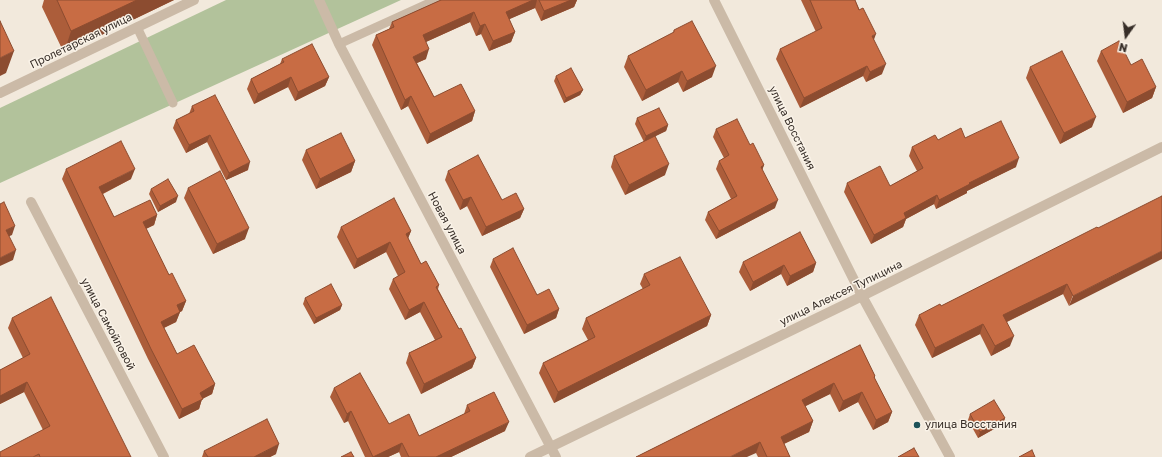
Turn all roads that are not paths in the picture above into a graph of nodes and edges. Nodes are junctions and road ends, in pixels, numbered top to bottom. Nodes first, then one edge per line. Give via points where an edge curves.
1 (194, 0) edge
2 (319, 0) edge
3 (436, 0) edge
4 (714, 0) edge
5 (137, 27) junction
6 (339, 44) junction
7 (0, 93) edge
8 (173, 103) dead end
9 (1162, 147) edge
10 (31, 202) dead end
11 (862, 296) junction
12 (551, 446) junction
13 (164, 457) edge
14 (530, 457) edge
15 (556, 457) edge
16 (950, 457) edge

1 - 5 street, Пролетарская улица
2 - 6 street, Новая улица
3 - 6 lane
4 - 11 street, улица Восстания
5 - 7 street, Пролетарская улица
5 - 8 lane
6 - 12 street, Новая улица
9 - 11 street, улица Алексея Тупицина
10 - 13 street, улица Самойловой
11 - 12 street, улица Алексея Тупицина
11 - 16 street, улица Восстания
12 - 14 street, улица Алексея Тупицина
12 - 15 street, Новая улица

